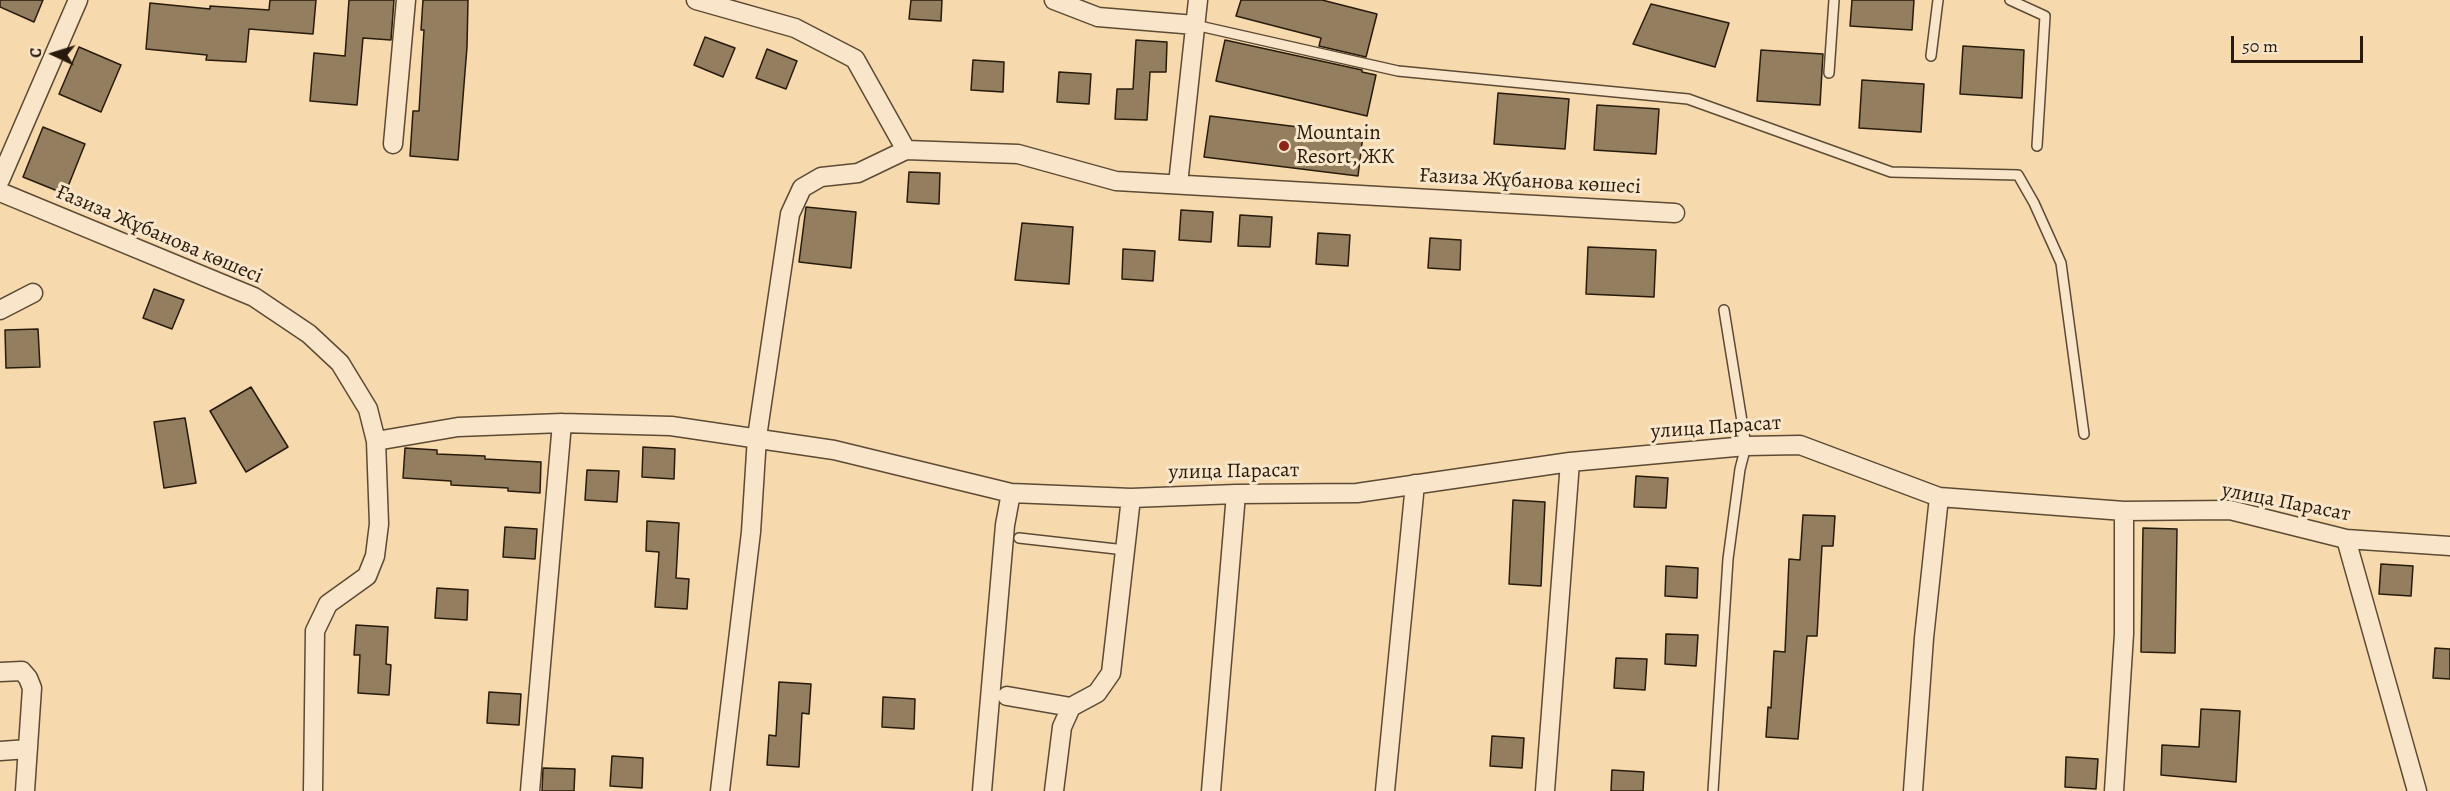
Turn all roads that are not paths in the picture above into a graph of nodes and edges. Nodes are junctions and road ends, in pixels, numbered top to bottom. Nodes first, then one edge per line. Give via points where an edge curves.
1 (78, 0) edge
2 (406, 0) edge
3 (696, 0) edge
4 (1054, 0) edge
5 (1198, 0) edge
6 (1834, 0) edge
7 (1938, 0) edge
8 (2010, 0) edge
9 (1196, 25) junction
10 (1931, 56) dead end
11 (1829, 73) dead end
12 (393, 144) dead end
13 (2037, 147) dead end
14 (906, 150) junction
15 (0, 180) edge
16 (1178, 184) junction
17 (0, 192) edge
18 (1675, 213) dead end
19 (33, 293) dead end
20 (0, 310) edge
21 (1724, 310) dead end
22 (562, 423) junction
23 (2084, 434) dead end
24 (757, 437) junction
25 (376, 441) junction
26 (1746, 446) junction
27 (1570, 462) junction
28 (1415, 484) junction
29 (1011, 492) junction
30 (1236, 494) junction
31 (1939, 497) junction
32 (1131, 498) junction
33 (2124, 511) junction
34 (1019, 538) dead end
35 (2346, 539) junction
36 (2450, 546) edge
37 (1125, 550) junction
38 (0, 672) edge
39 (1007, 696) dead end
40 (1071, 707) junction
41 (28, 749) junction
42 (0, 751) edge
43 (25, 791) edge
44 (313, 791) edge
45 (530, 791) edge
46 (720, 791) edge
47 (982, 791) edge
48 (1054, 791) edge
49 (1211, 791) edge
50 (1384, 791) edge
51 (1545, 791) edge
52 (1713, 791) edge
53 (1913, 791) edge
54 (2114, 791) edge
55 (2417, 791) edge

1 - 15 street
2 - 12 street
3 - 14 street via 795,27 855,59
4 - 9 street via 1098,17
5 - 9 street
6 - 11 lane
7 - 10 lane
8 - 13 lane via 2045,16
9 - 16 street
9 - 23 lane via 1398,71 1688,99 1891,172 2018,175 2061,263
14 - 16 street, Ғазиза Жұбанова көшесі via 1018,154 1116,181
14 - 24 street via 858,173 821,177 802,188 790,214
16 - 18 street, Ғазиза Жұбанова көшесі
17 - 25 street, Ғазиза Жұбанова көшесі via 254,297 309,334 340,363 368,409
19 - 20 street
21 - 26 lane
22 - 24 street, улица Парасат via 671,426
22 - 25 street, улица Парасат via 459,426
22 - 45 street
24 - 29 street, улица Парасат via 834,450
24 - 46 street via 751,532
25 - 44 street, Ғазиза Жұбанова көшесі via 379,524 375,556 367,576 328,604 315,632
26 - 27 street, улица Парасат
26 - 31 street, улица Парасат via 1800,445
26 - 52 lane via 1728,559
27 - 28 street, улица Парасат
27 - 51 street
28 - 30 street, улица Парасат via 1357,493
28 - 50 street
29 - 32 street, улица Парасат
29 - 47 street
30 - 32 street, улица Парасат
30 - 49 street
31 - 33 street, улица Парасат
31 - 53 street
32 - 37 street
33 - 35 street, улица Парасат via 2230,510
33 - 54 street via 2124,634
34 - 37 lane
35 - 36 street, улица Парасат
35 - 55 street
37 - 40 street via 1111,673 1097,693
38 - 41 street via 22,671 32,688
39 - 40 street
40 - 48 street via 1062,727
41 - 42 street
41 - 43 street

